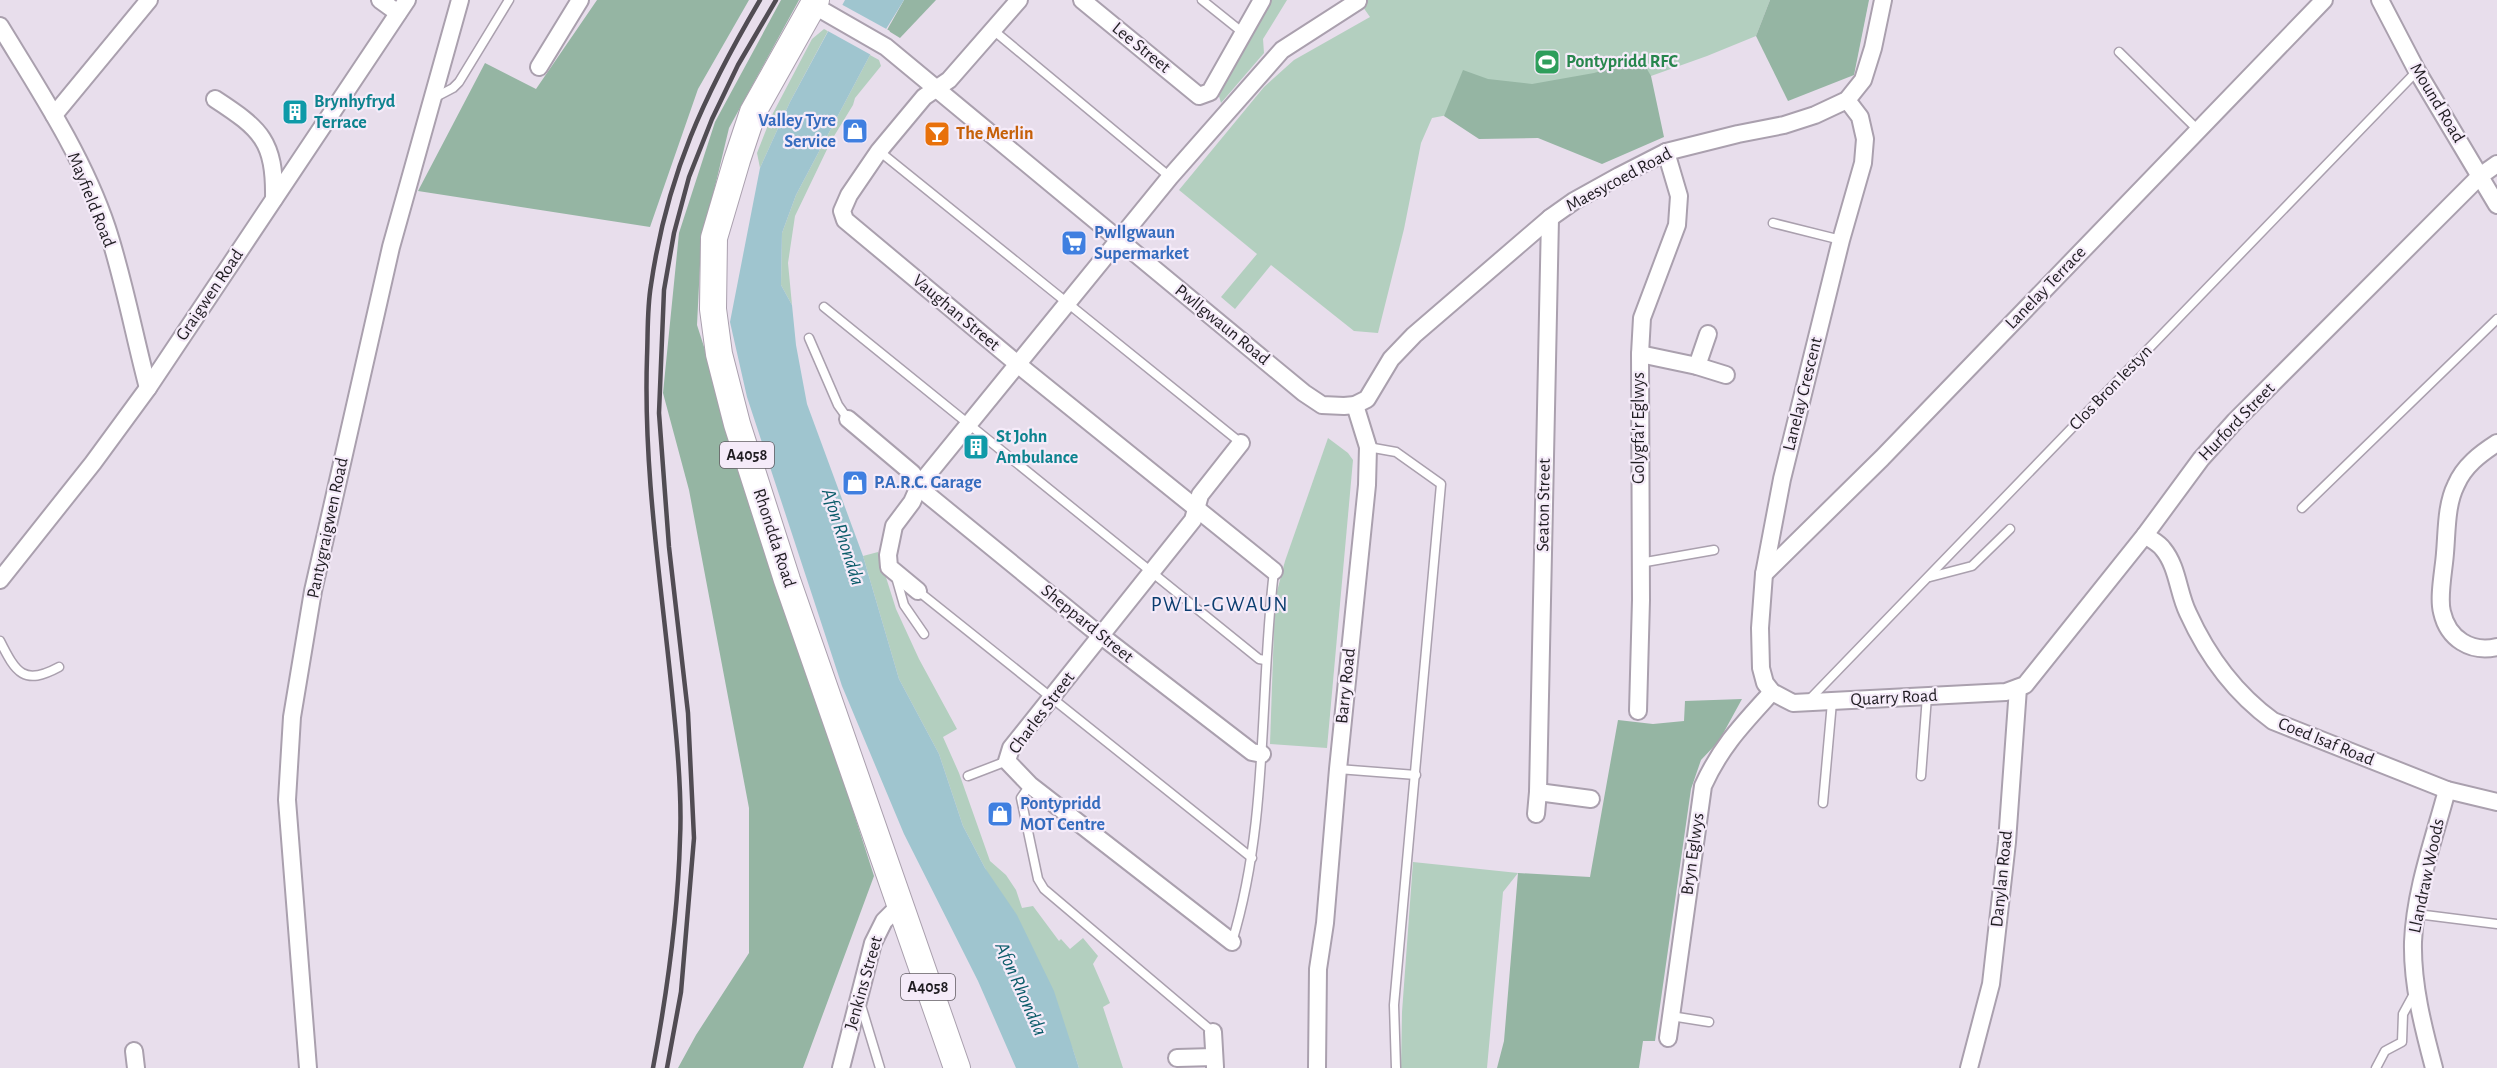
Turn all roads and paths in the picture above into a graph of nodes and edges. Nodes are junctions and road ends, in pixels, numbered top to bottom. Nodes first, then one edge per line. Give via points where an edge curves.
1 (149, 0) edge
2 (380, 0) edge
3 (460, 0) edge
4 (508, 0) edge
5 (580, 0) edge
6 (1019, 0) edge
7 (1082, 0) edge
8 (1202, 0) edge
9 (1262, 0) edge
10 (1883, 0) edge
11 (2324, 0) edge
12 (2380, 0) edge
13 (1358, 1) edge
14 (403, 6) edge
15 (820, 7) edge
16 (0, 26) edge
17 (993, 30) junction
18 (1242, 32) junction
19 (2119, 52) dead end
20 (539, 67) dead end
21 (2417, 71) junction
22 (936, 89) junction
23 (215, 99) dead end
24 (432, 99) junction
25 (1848, 100) junction
26 (54, 115) junction
27 (2198, 130) junction
28 (879, 151) junction
29 (1666, 152) junction
30 (2497, 164) edge
31 (2480, 176) junction
32 (1170, 177) junction
33 (274, 199) junction
34 (2497, 205) edge
35 (1550, 218) junction
36 (1773, 223) dead end
37 (1841, 240) junction
38 (1120, 242) junction
39 (1067, 304) junction
40 (824, 307) dead end
41 (2497, 318) edge
42 (1708, 334) dead end
43 (808, 338) dead end
44 (1640, 354) junction
45 (1018, 364) junction
46 (1697, 366) junction
47 (1726, 375) dead end
48 (148, 388) junction
49 (1354, 405) junction
50 (848, 419) joint
51 (969, 424) junction
52 (1240, 443) joint
53 (2497, 443) edge
54 (1368, 447) junction
55 (920, 484) junction
56 (1196, 508) junction
57 (2302, 508) dead end
58 (2010, 529) dead end
59 (2145, 536) junction
60 (1714, 550) dead end
61 (1640, 563) junction
62 (1274, 571) joint
63 (1152, 572) junction
64 (895, 573) junction
65 (1764, 574) junction
66 (1928, 577) junction
67 (0, 580) edge
68 (918, 591) joint
69 (924, 634) dead end
70 (1100, 635) junction
71 (0, 640) edge
72 (2497, 647) edge
73 (1265, 660) junction
74 (59, 667) dead end
75 (2018, 688) junction
76 (1772, 692) junction
77 (1927, 696) junction
78 (1053, 698) junction
79 (1832, 702) junction
80 (1805, 704) junction
81 (1638, 711) dead end
82 (1262, 753) junction
83 (1007, 761) junction
84 (1338, 769) junction
85 (1416, 775) junction
86 (968, 776) dead end
87 (1921, 776) dead end
88 (1030, 785) junction
89 (2447, 790) junction
90 (1538, 792) junction
91 (1591, 799) dead end
92 (2497, 802) edge
93 (1823, 803) dead end
94 (1536, 814) dead end
95 (1252, 858) junction
96 (900, 905) junction
97 (2417, 914) junction
98 (2497, 924) edge
99 (1232, 942) joint
100 (2416, 989) junction
101 (859, 998) junction
102 (1671, 1016) junction
103 (1709, 1022) dead end
104 (1214, 1032) joint
105 (1668, 1038) dead end
106 (1177, 1058) dead end
107 (1214, 1062) edge
108 (308, 1068) edge
109 (841, 1068) edge
110 (880, 1068) edge
111 (957, 1068) edge
112 (1317, 1068) edge
113 (1396, 1068) edge
114 (1969, 1068) edge
115 (2376, 1068) edge
116 (2434, 1068) edge

1 - 26 street
2 - 14 street
3 - 24 street, Pantygraigwen Road
4 - 24 lane via 459,82
5 - 20 street
6 - 17 street, Vaughan Street
7 - 18 street, Lee Street via 1199,96 1210,92
8 - 18 lane
9 - 18 street
10 - 25 street via 1863,80
11 - 27 street, Lanelay Terrace
12 - 21 street, Mound Road
13 - 32 street via 1282,50
14 - 33 street, Graigwen Road
15 - 22 street, Pwllgwaun Road via 886,47
15 - 96 main road, Rhondda Road / A4058 via 753,112 714,238 713,309 719,354 741,435
16 - 26 street, Mayfield Road
17 - 22 street, Vaughan Street via 949,81
17 - 32 lane
19 - 27 lane
21 - 31 street, Mound Road
21 - 66 lane, Clos Bron Iestyn
22 - 28 street, Vaughan Street via 924,97
22 - 38 street, Pwllgwaun Road
23 - 33 street via 248,121 262,137 271,154
24 - 108 street, Pantygraigwen Road via 385,270 313,591 291,717 287,800
25 - 29 street, Maesycoed Road via 1784,125
25 - 37 street, Lanelay Crescent via 1860,117 1865,139 1863,163
26 - 48 street, Mayfield Road via 84,172 106,228
27 - 65 street, Lanelay Terrace via 1882,458
28 - 39 lane
28 - 45 street, Vaughan Street via 849,195 842,212 845,220
29 - 35 street, Maesycoed Road
29 - 44 street, Golygfa'r Eglwys via 1679,196 1677,225 1642,318
30 - 31 street, Hurford Street
31 - 34 street, Mound Road
31 - 59 street, Hurford Street via 2235,422 2201,459
32 - 38 street
33 - 48 street, Graigwen Road
35 - 49 street, Maesycoed Road via 1414,335 1391,359 1367,399
35 - 90 street, Seaton Street
36 - 37 lane
37 - 65 street, Lanelay Crescent via 1782,479
38 - 39 street
38 - 49 street, Pwllgwaun Road via 1304,393 1322,405
39 - 45 street
39 - 52 lane
40 - 51 lane
41 - 57 lane
42 - 46 street
43 - 50 lane
44 - 46 street
44 - 61 street, Golygfa'r Eglwys
45 - 51 street
45 - 56 street, Vaughan Street
46 - 47 street
48 - 67 street, Graigwen Road
49 - 54 street, Barry Road
50 - 55 street, Sheppard Street
51 - 55 street
51 - 63 lane
52 - 56 street, Charles Street via 1200,495
53 - 72 street via 2468,465 2455,486 2448,514 2442,611 2454,635 2468,646
54 - 84 street, Barry Road
54 - 85 lane via 1396,452 1441,484
55 - 64 street via 894,526 888,555
55 - 70 street, Sheppard Street via 928,495
56 - 62 street, Vaughan Street
56 - 63 street, Charles Street via 1193,519
58 - 66 lane via 1972,566
59 - 75 street, Hurford Street via 2034,676
59 - 89 street, Coed Isaf Road via 2163,548 2203,643 2250,704 2292,730
60 - 61 lane
61 - 81 street, Golygfa'r Eglwys
62 - 73 lane
63 - 70 street, Charles Street
63 - 73 lane
64 - 68 street
64 - 69 lane via 904,605
65 - 76 street, Lanelay Crescent via 1759,653 1765,683
66 - 80 lane, Clos Bron Iestyn
68 - 78 lane
70 - 78 street, Charles Street
70 - 82 street, Sheppard Street via 1236,741 1252,752
71 - 74 lane via 22,673 36,677
73 - 82 lane
75 - 77 street, Quarry Road
75 - 114 street, Danylan Road via 2007,842 1991,984
76 - 80 street, Quarry Road via 1793,703
76 - 102 street, Bryn Eglwys via 1720,752 1703,786
77 - 79 street, Quarry Road
77 - 87 lane
78 - 83 street, Charles Street via 1011,748
78 - 95 lane
79 - 80 street, Quarry Road
79 - 93 lane
82 - 95 lane
83 - 86 lane
83 - 88 street, Charles Street
84 - 85 lane
84 - 112 street, Barry Road via 1318,969
85 - 113 lane via 1394,1005
88 - 99 street, Charles Street
88 - 104 lane via 1021,798 1038,879 1044,889
89 - 92 street, Coed Isaf Road
89 - 97 street, Llandraw Woods
90 - 91 street
90 - 94 street, Seaton Street
95 - 99 lane
96 - 101 street, Jenkins Street via 884,921 873,943
96 - 111 main road, A4058
97 - 98 lane
97 - 100 street, Llandraw Woods via 2413,941
100 - 115 lane via 2403,1014 2402,1041 2385,1051
100 - 116 street, Llandraw Woods
101 - 109 street, Jenkins Street
101 - 110 lane
102 - 103 lane
102 - 105 street, Bryn Eglwys
104 - 107 street
106 - 107 street

